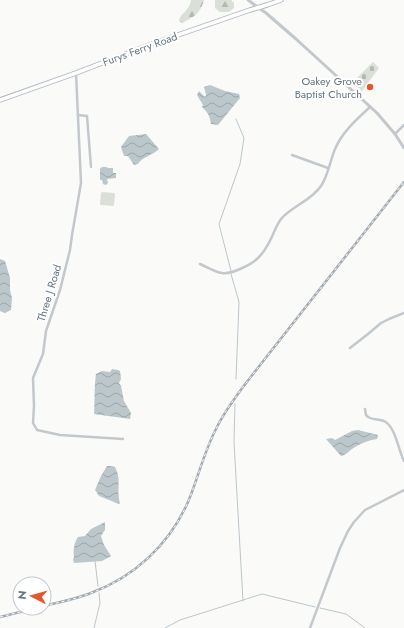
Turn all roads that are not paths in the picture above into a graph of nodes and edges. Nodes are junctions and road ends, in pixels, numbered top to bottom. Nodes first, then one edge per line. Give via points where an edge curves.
1 (248, 0) edge
2 (281, 0) edge
3 (258, 7) junction
4 (76, 73) junction
5 (0, 100) edge
6 (370, 107) junction
7 (78, 115) junction
8 (404, 125) edge
9 (395, 134) junction
10 (404, 148) edge
11 (292, 155) dead end
12 (91, 167) dead end
13 (328, 168) junction
14 (200, 264) dead end
15 (404, 313) edge
16 (350, 348) dead end
17 (365, 409) dead end
18 (122, 439) dead end
19 (404, 461) edge
20 (404, 490) edge
21 (310, 628) edge

1 - 3 street
2 - 3 main road, Furys Ferry Road
3 - 4 main road, Furys Ferry Road
3 - 6 street
4 - 5 main road, Furys Ferry Road
4 - 7 street, Three J Road
6 - 9 street
6 - 13 street via 340,140
7 - 12 street via 87,116
7 - 18 street, Three J Road via 81,183 70,250 46,331 43,354 33,378 33,423 37,430 60,435
8 - 9 street
9 - 10 street
11 - 13 street
13 - 14 street via 322,185 312,197 287,212 280,220 258,259 228,273
15 - 16 street via 381,323
17 - 19 street via 368,417 387,424
20 - 21 street via 366,510 348,531

